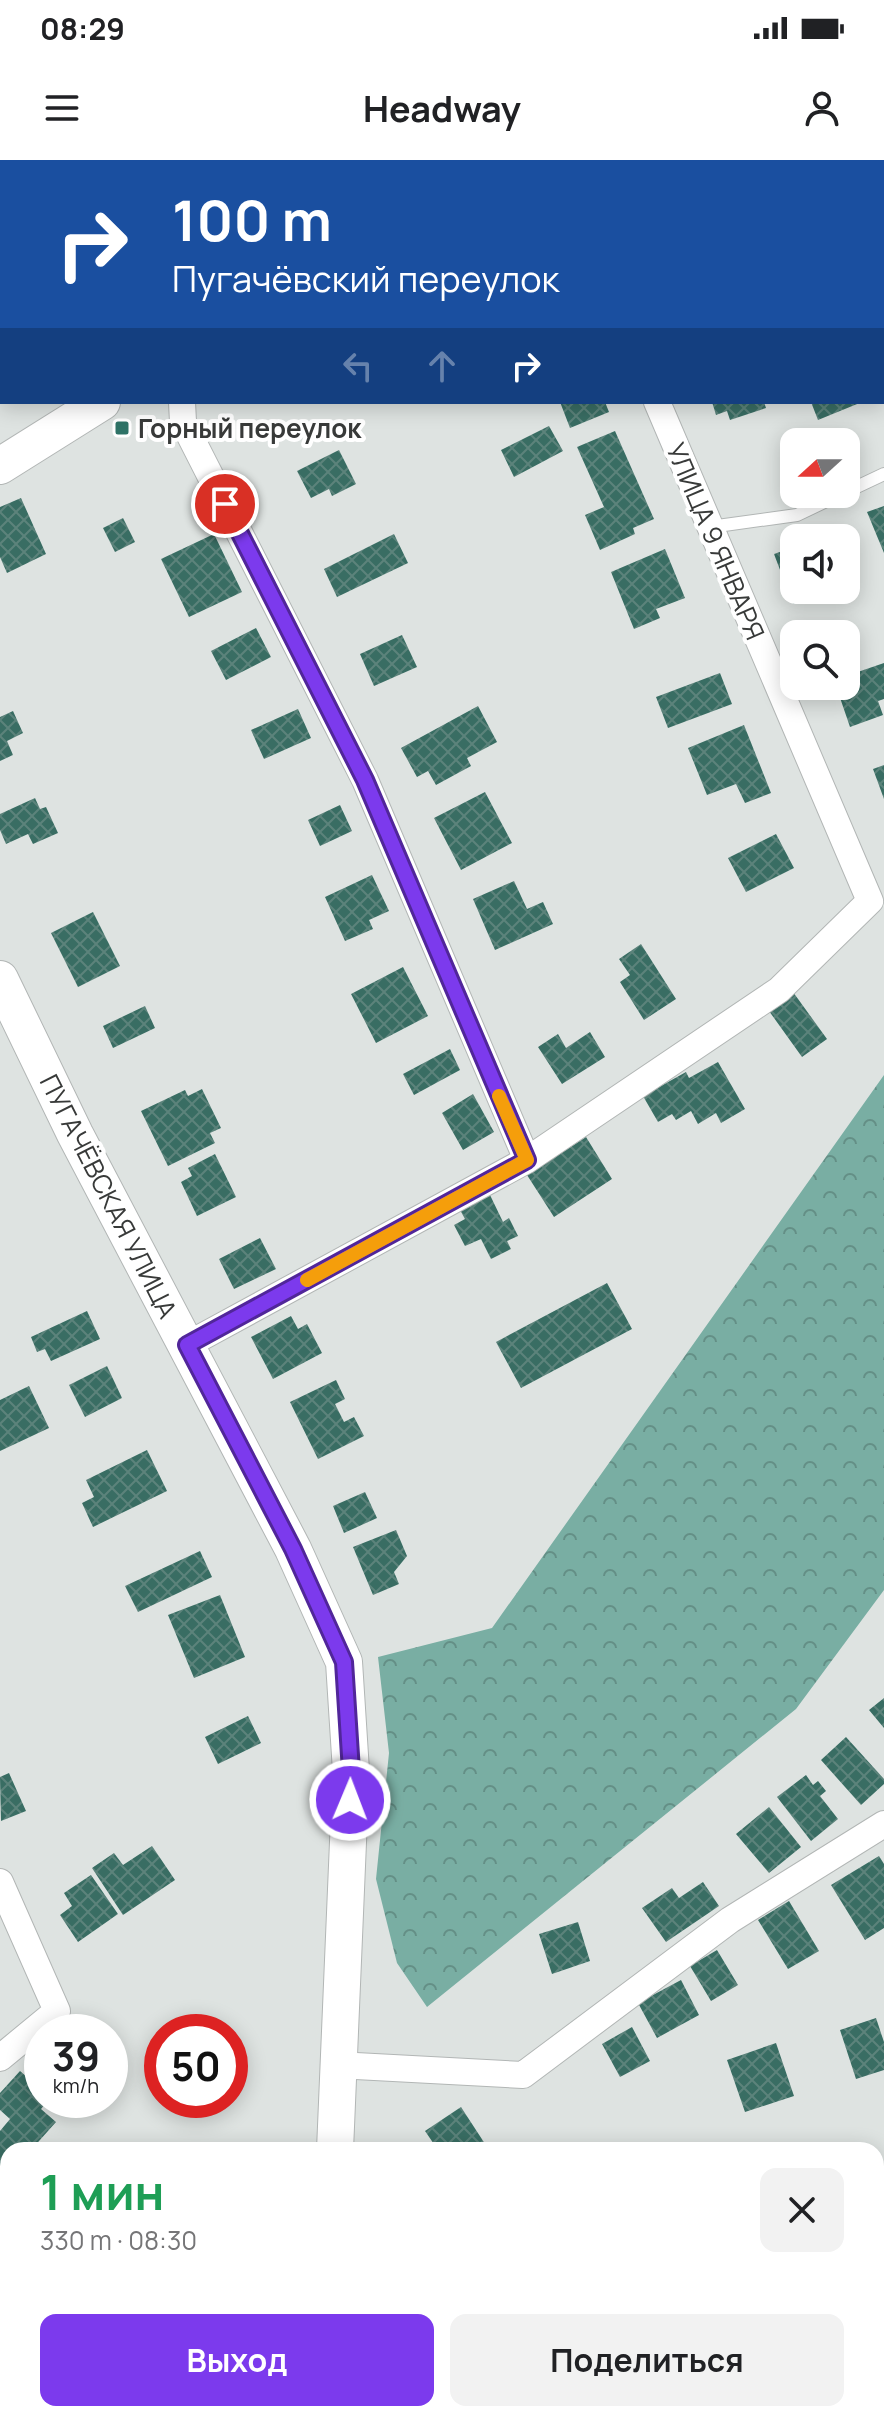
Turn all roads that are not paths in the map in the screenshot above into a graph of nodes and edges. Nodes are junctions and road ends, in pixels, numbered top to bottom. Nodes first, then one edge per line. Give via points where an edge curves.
1 (99, 404) edge
2 (182, 404) edge
3 (658, 404) edge
4 (0, 466) edge
5 (884, 474) edge
6 (860, 485) edge
7 (812, 508) edge
8 (710, 527) junction
9 (0, 979) edge
10 (527, 1160) junction
11 (187, 1345) junction
12 (884, 1824) edge
13 (0, 1882) edge
14 (0, 2058) edge
15 (337, 2065) junction
16 (335, 2142) edge

1 - 4 main road
2 - 10 street via 183,422 365,780
3 - 8 street, УЛИЦА 9 ЯНВАРЯ
5 - 6 lane
7 - 8 lane via 797,515
8 - 10 street, УЛИЦА 9 ЯНВАРЯ via 870,901 779,990
9 - 11 main road, ПУГАЧЁВСКАЯ УЛИЦА
10 - 11 street
11 - 15 main road, ПУГАЧЁВСКАЯ УЛИЦА via 293,1549 344,1662 351,1771
12 - 15 street via 730,1920 523,2075
13 - 14 street via 57,2011
15 - 16 main road, ПУГАЧЁВСКАЯ УЛИЦА

